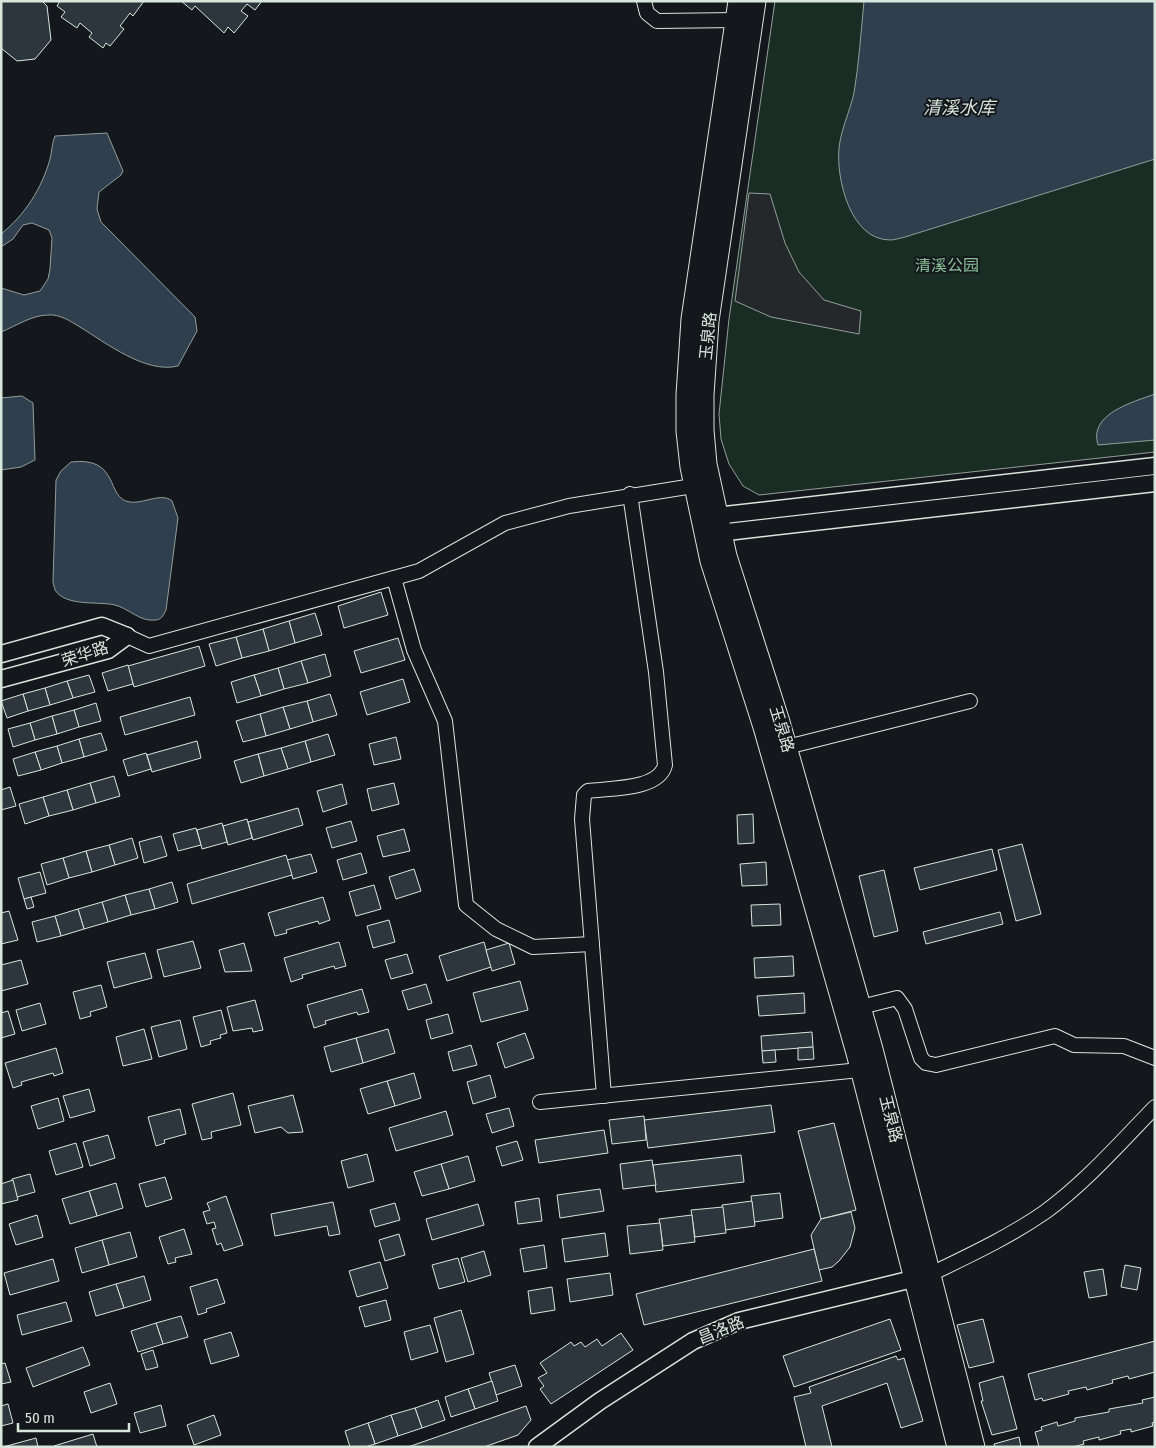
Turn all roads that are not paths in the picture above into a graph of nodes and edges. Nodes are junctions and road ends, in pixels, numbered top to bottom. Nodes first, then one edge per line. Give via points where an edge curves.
1 (644, 1) edge
2 (738, 1) edge
3 (756, 1) edge
4 (736, 20) junction
5 (1155, 466) edge
6 (1155, 484) edge
7 (693, 486) junction
8 (630, 494) junction
9 (710, 526) junction
10 (394, 578) junction
11 (127, 636) junction
12 (1, 654) edge
13 (1, 679) edge
14 (970, 701) dead end
15 (788, 747) junction
16 (592, 944) junction
17 (861, 1007) junction
18 (1155, 1058) edge
19 (860, 1070) junction
20 (604, 1096) junction
21 (540, 1102) dead end
22 (1155, 1107) edge
23 (922, 1276) junction
24 (537, 1447) edge
25 (957, 1447) edge
26 (976, 1447) edge

1 - 4 street via 647,13 657,20
2 - 4 main road, 玉泉路
3 - 9 main road, 玉泉路 via 705,361 704,430
4 - 7 main road, 玉泉路 via 687,360 686,431
5 - 9 street
6 - 9 street
7 - 8 street
7 - 9 main road, 玉泉路
8 - 10 street via 505,523 419,571
8 - 16 street via 656,672 665,765 662,775 651,783 588,791 584,795 582,819
9 - 15 main road, 玉泉路
9 - 19 main road, 玉泉路
10 - 11 street via 149,646
10 - 16 street via 414,650 445,721 466,905 496,930 533,947
11 - 12 street, 荣华路 via 102,626
11 - 13 street, 荣华路 via 108,650
14 - 15 street
15 - 17 main road, 玉泉路
16 - 20 street
17 - 18 street via 897,998 920,1058 936,1065 1055,1036 1074,1045 1124,1046
17 - 23 main road, 玉泉路
19 - 20 street
19 - 23 main road, 玉泉路
20 - 21 street
22 - 23 street via 1083,1180 1046,1211 1007,1237
23 - 24 street, 昌洛路 via 739,1321 710,1332 600,1401
23 - 25 main road, 玉泉路
23 - 26 main road, 玉泉路

